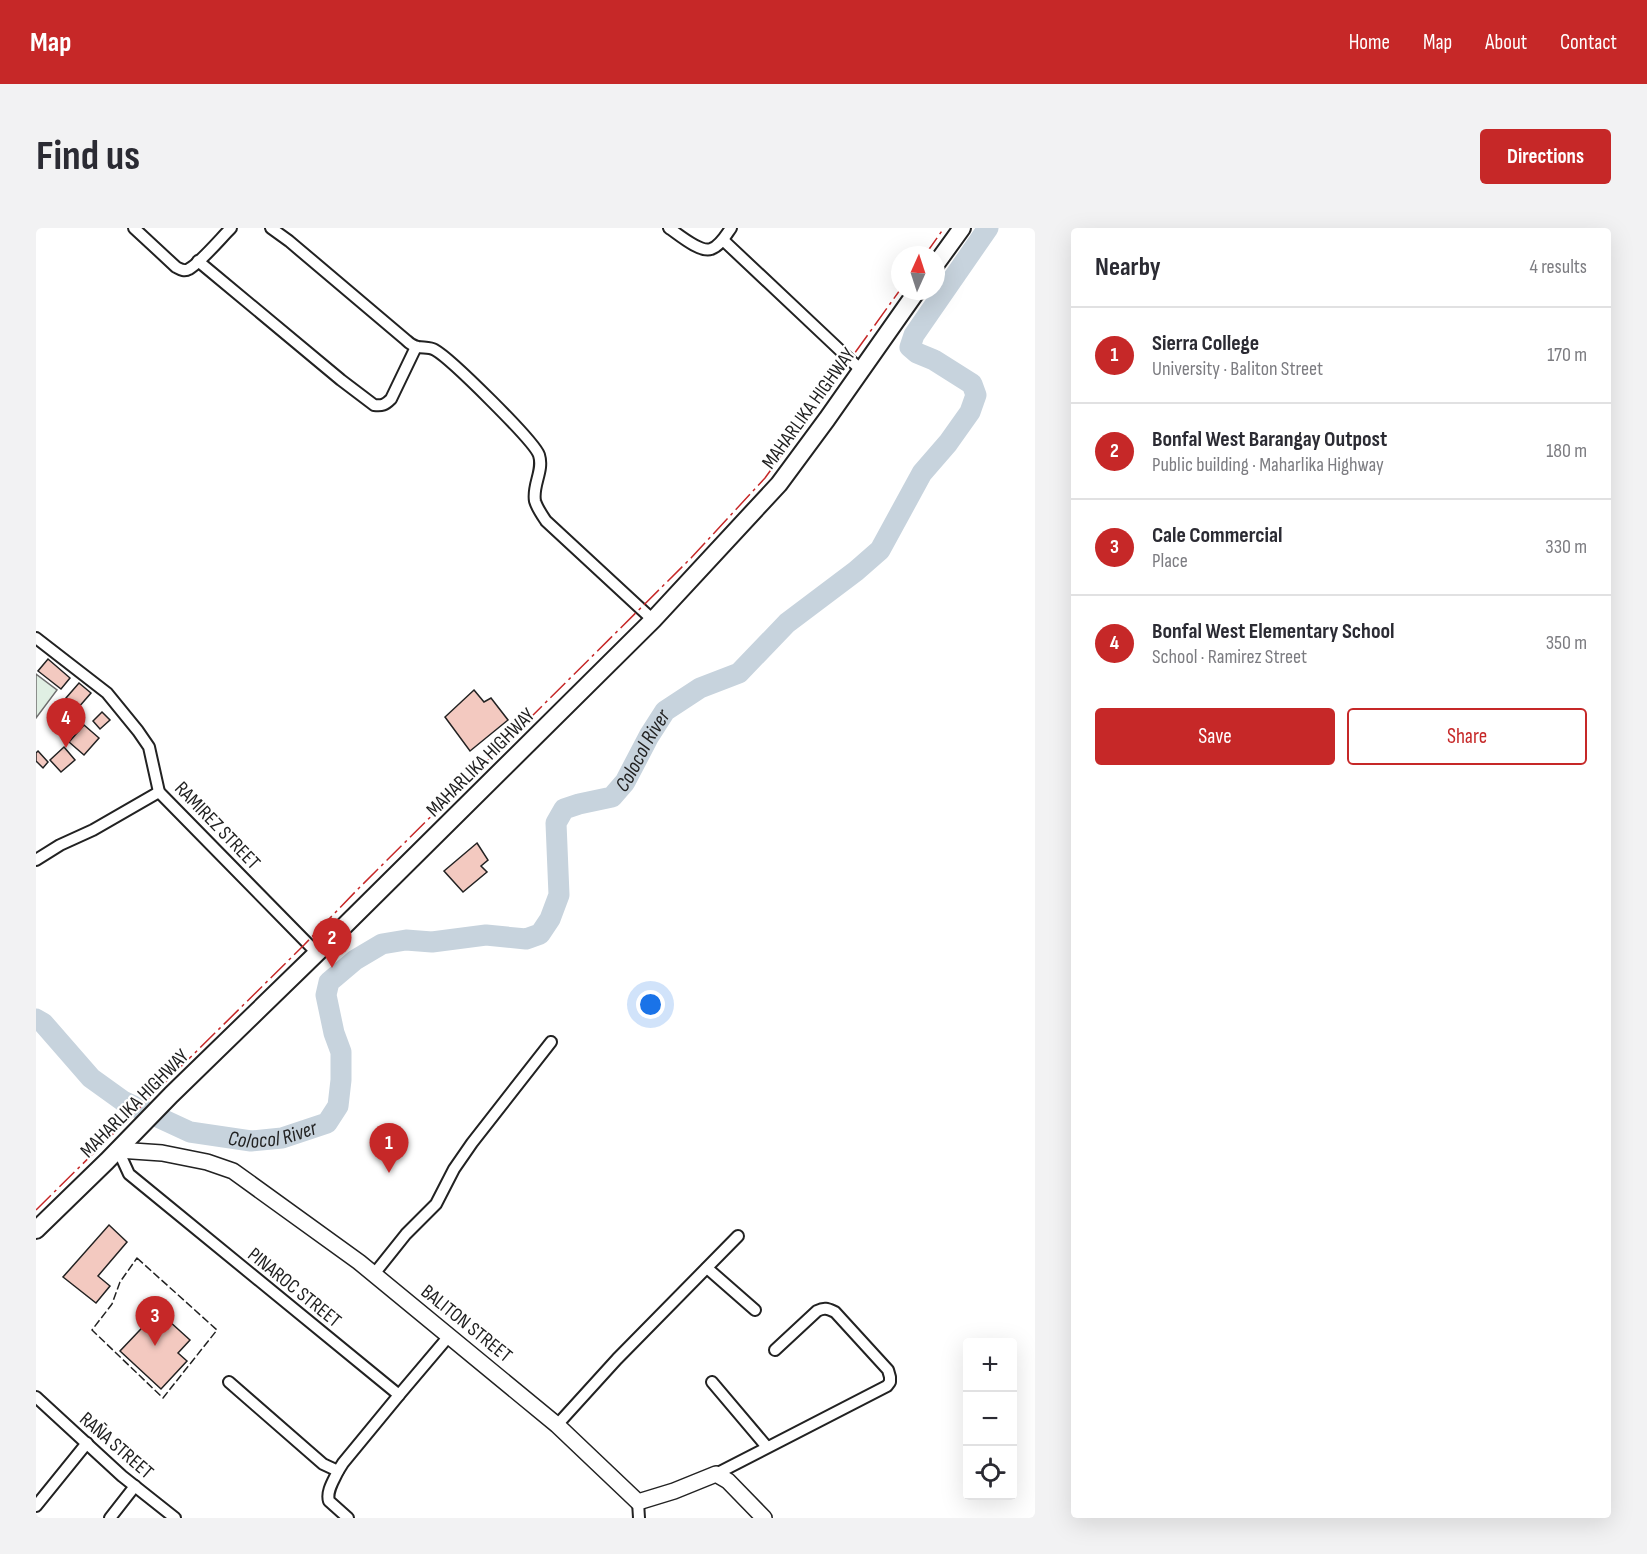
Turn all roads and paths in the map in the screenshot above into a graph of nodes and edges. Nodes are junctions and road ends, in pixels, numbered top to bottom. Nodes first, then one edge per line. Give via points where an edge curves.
1 (134, 228) edge
2 (231, 228) edge
3 (271, 228) edge
4 (669, 228) edge
5 (731, 228) edge
6 (962, 228) edge
7 (723, 240) junction
8 (945, 252) edge
9 (198, 261) junction
10 (911, 300) edge
11 (416, 347) junction
12 (861, 370) junction
13 (653, 620) junction
14 (36, 638) edge
15 (159, 792) junction
16 (36, 860) edge
17 (317, 953) junction
18 (551, 1042) dead end
19 (118, 1150) junction
20 (36, 1230) edge
21 (738, 1236) dead end
22 (707, 1268) junction
23 (374, 1275) junction
24 (755, 1310) dead end
25 (449, 1336) junction
26 (775, 1350) dead end
27 (229, 1382) dead end
28 (712, 1382) dead end
29 (399, 1395) junction
30 (36, 1397) edge
31 (557, 1425) junction
32 (87, 1443) junction
33 (767, 1447) junction
34 (338, 1471) junction
35 (716, 1474) junction
36 (135, 1486) junction
37 (638, 1502) junction
38 (36, 1506) edge
39 (110, 1518) edge
40 (175, 1518) edge
41 (348, 1518) edge
42 (639, 1518) edge
43 (764, 1518) edge

1 - 9 street via 180,269 188,270
2 - 9 street
3 - 11 street
4 - 7 street via 704,249 712,249
5 - 7 street
6 - 8 main road
7 - 12 street
9 - 11 street via 374,405 386,404 391,399
10 - 12 main road, MAHARLIKA HIGHWAY
11 - 13 street via 434,350 451,361 523,434 538,452 540,470 535,500 546,521
12 - 13 main road, MAHARLIKA HIGHWAY via 779,484
13 - 17 main road, MAHARLIKA HIGHWAY
14 - 15 street, RAMIREZ STREET via 107,693 138,731 149,747
15 - 16 street
15 - 17 street, RAMIREZ STREET
17 - 19 main road, MAHARLIKA HIGHWAY
18 - 23 street via 472,1143 436,1204
19 - 20 main road, MAHARLIKA HIGHWAY
19 - 23 street, BALITON STREET via 162,1153 233,1171
19 - 29 street, PINAROC STREET via 129,1174
21 - 22 street
22 - 24 street
22 - 31 street
23 - 25 street, BALITON STREET
25 - 29 street
25 - 31 street, BALITON STREET
26 - 33 street via 817,1311 827,1308 888,1370 890,1382
27 - 34 street via 323,1464
28 - 33 street
29 - 34 street
30 - 32 street, RAÑA STREET
31 - 37 street, BALITON STREET
32 - 36 street, RAÑA STREET
32 - 38 street
33 - 35 street
34 - 41 street via 328,1498
35 - 37 street
35 - 43 street
36 - 39 street
36 - 40 street, RAÑA STREET
37 - 42 street

